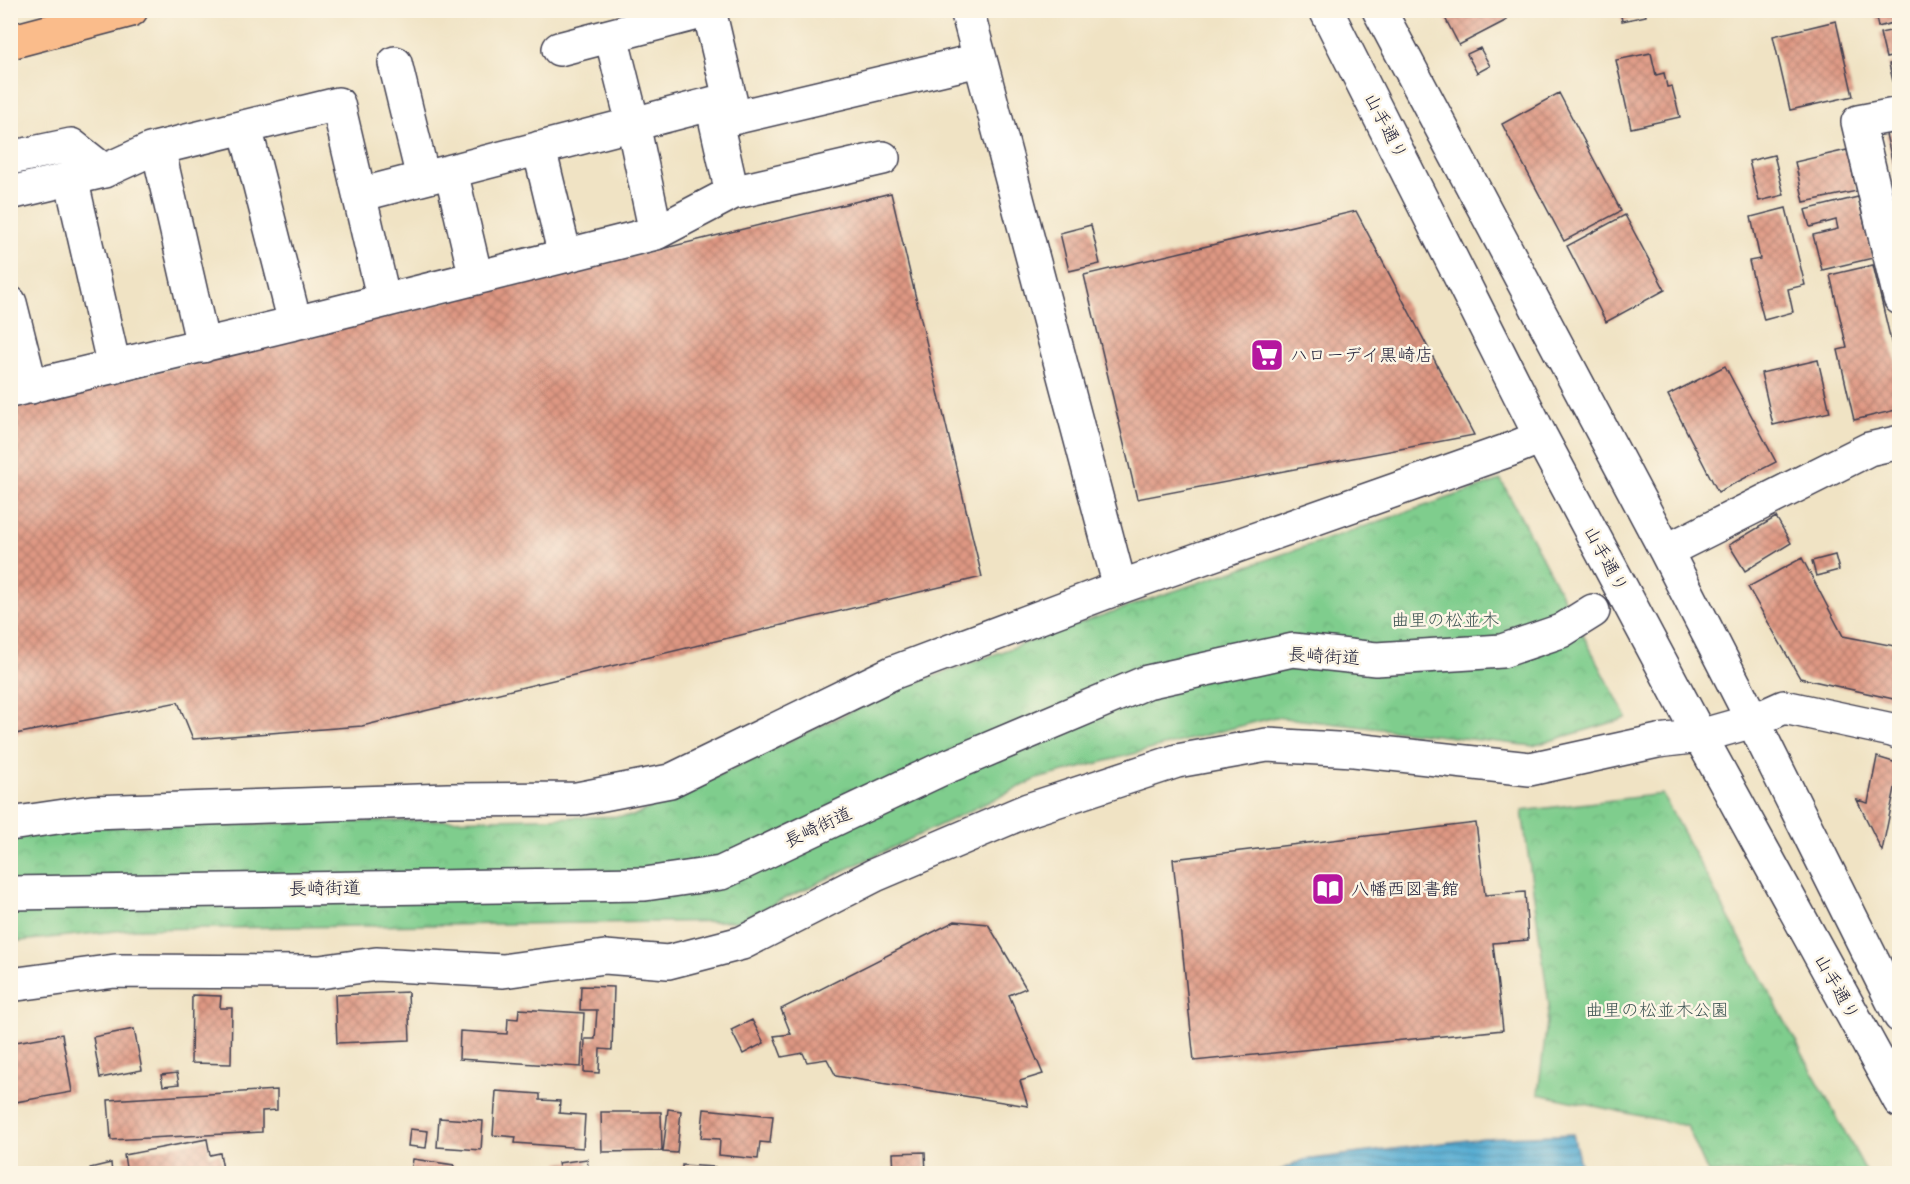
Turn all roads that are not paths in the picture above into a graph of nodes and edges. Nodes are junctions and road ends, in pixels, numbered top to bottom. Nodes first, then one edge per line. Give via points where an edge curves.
1 (131, 10) edge
2 (709, 10) edge
3 (967, 10) edge
4 (1326, 10) edge
5 (1379, 10) edge
6 (611, 36) junction
7 (10, 42) edge
8 (559, 49) dead end
9 (979, 60) junction
10 (395, 63) dead end
11 (723, 111) junction
12 (1899, 114) edge
13 (633, 124) junction
14 (245, 127) junction
15 (158, 148) junction
16 (539, 148) junction
17 (10, 158) edge
18 (883, 158) dead end
19 (104, 171) junction
20 (437, 175) junction
21 (71, 178) junction
22 (10, 193) edge
23 (732, 193) junction
24 (359, 195) junction
25 (656, 233) junction
26 (565, 256) junction
27 (1895, 259) edge
28 (476, 278) junction
29 (1899, 298) edge
30 (384, 301) junction
31 (10, 303) edge
32 (295, 323) junction
33 (203, 346) junction
34 (114, 367) junction
35 (21, 389) edge
36 (1541, 436) junction
37 (1899, 442) edge
38 (1666, 550) junction
39 (1120, 587) junction
40 (1593, 611) dead end
41 (1754, 721) junction
42 (1899, 734) edge
43 (1700, 736) junction
44 (10, 824) edge
45 (10, 893) edge
46 (10, 984) edge
47 (1899, 1016) edge
48 (1899, 1101) edge

1 - 7 highway
2 - 6 street
2 - 11 street
3 - 9 street
4 - 36 street, 山手通り
5 - 38 street
6 - 8 street
6 - 13 street
9 - 11 street
9 - 39 street
10 - 20 street
11 - 13 street
11 - 23 street
12 - 27 street via 1858,122
13 - 16 street
13 - 25 street
14 - 15 street
14 - 24 street via 338,104
14 - 32 street
15 - 19 street
15 - 33 street
16 - 20 street
16 - 26 street
17 - 19 street via 71,145
18 - 23 street
19 - 21 street
20 - 24 street
20 - 28 street
21 - 22 street
21 - 34 street
23 - 25 street
24 - 30 street
25 - 26 street
26 - 28 street
27 - 29 street
28 - 30 street
30 - 32 street
31 - 35 street
32 - 33 street
33 - 34 street
34 - 35 street
36 - 39 street
36 - 43 street, 山手通り
37 - 38 street via 1869,449
38 - 41 street
39 - 44 street via 892,673 670,782 577,799 436,800 92,813
40 - 45 street, 長崎街道 via 1562,631 1502,651 1376,659 1293,650 1148,682 939,770 721,873 645,884
41 - 42 street via 1784,707
41 - 43 street
41 - 47 street
43 - 46 street via 1658,741 1530,769 1267,745 1177,761 1028,810 875,875 742,943 668,962 605,957 503,971 376,964 320,972 115,971
43 - 48 street, 山手通り

